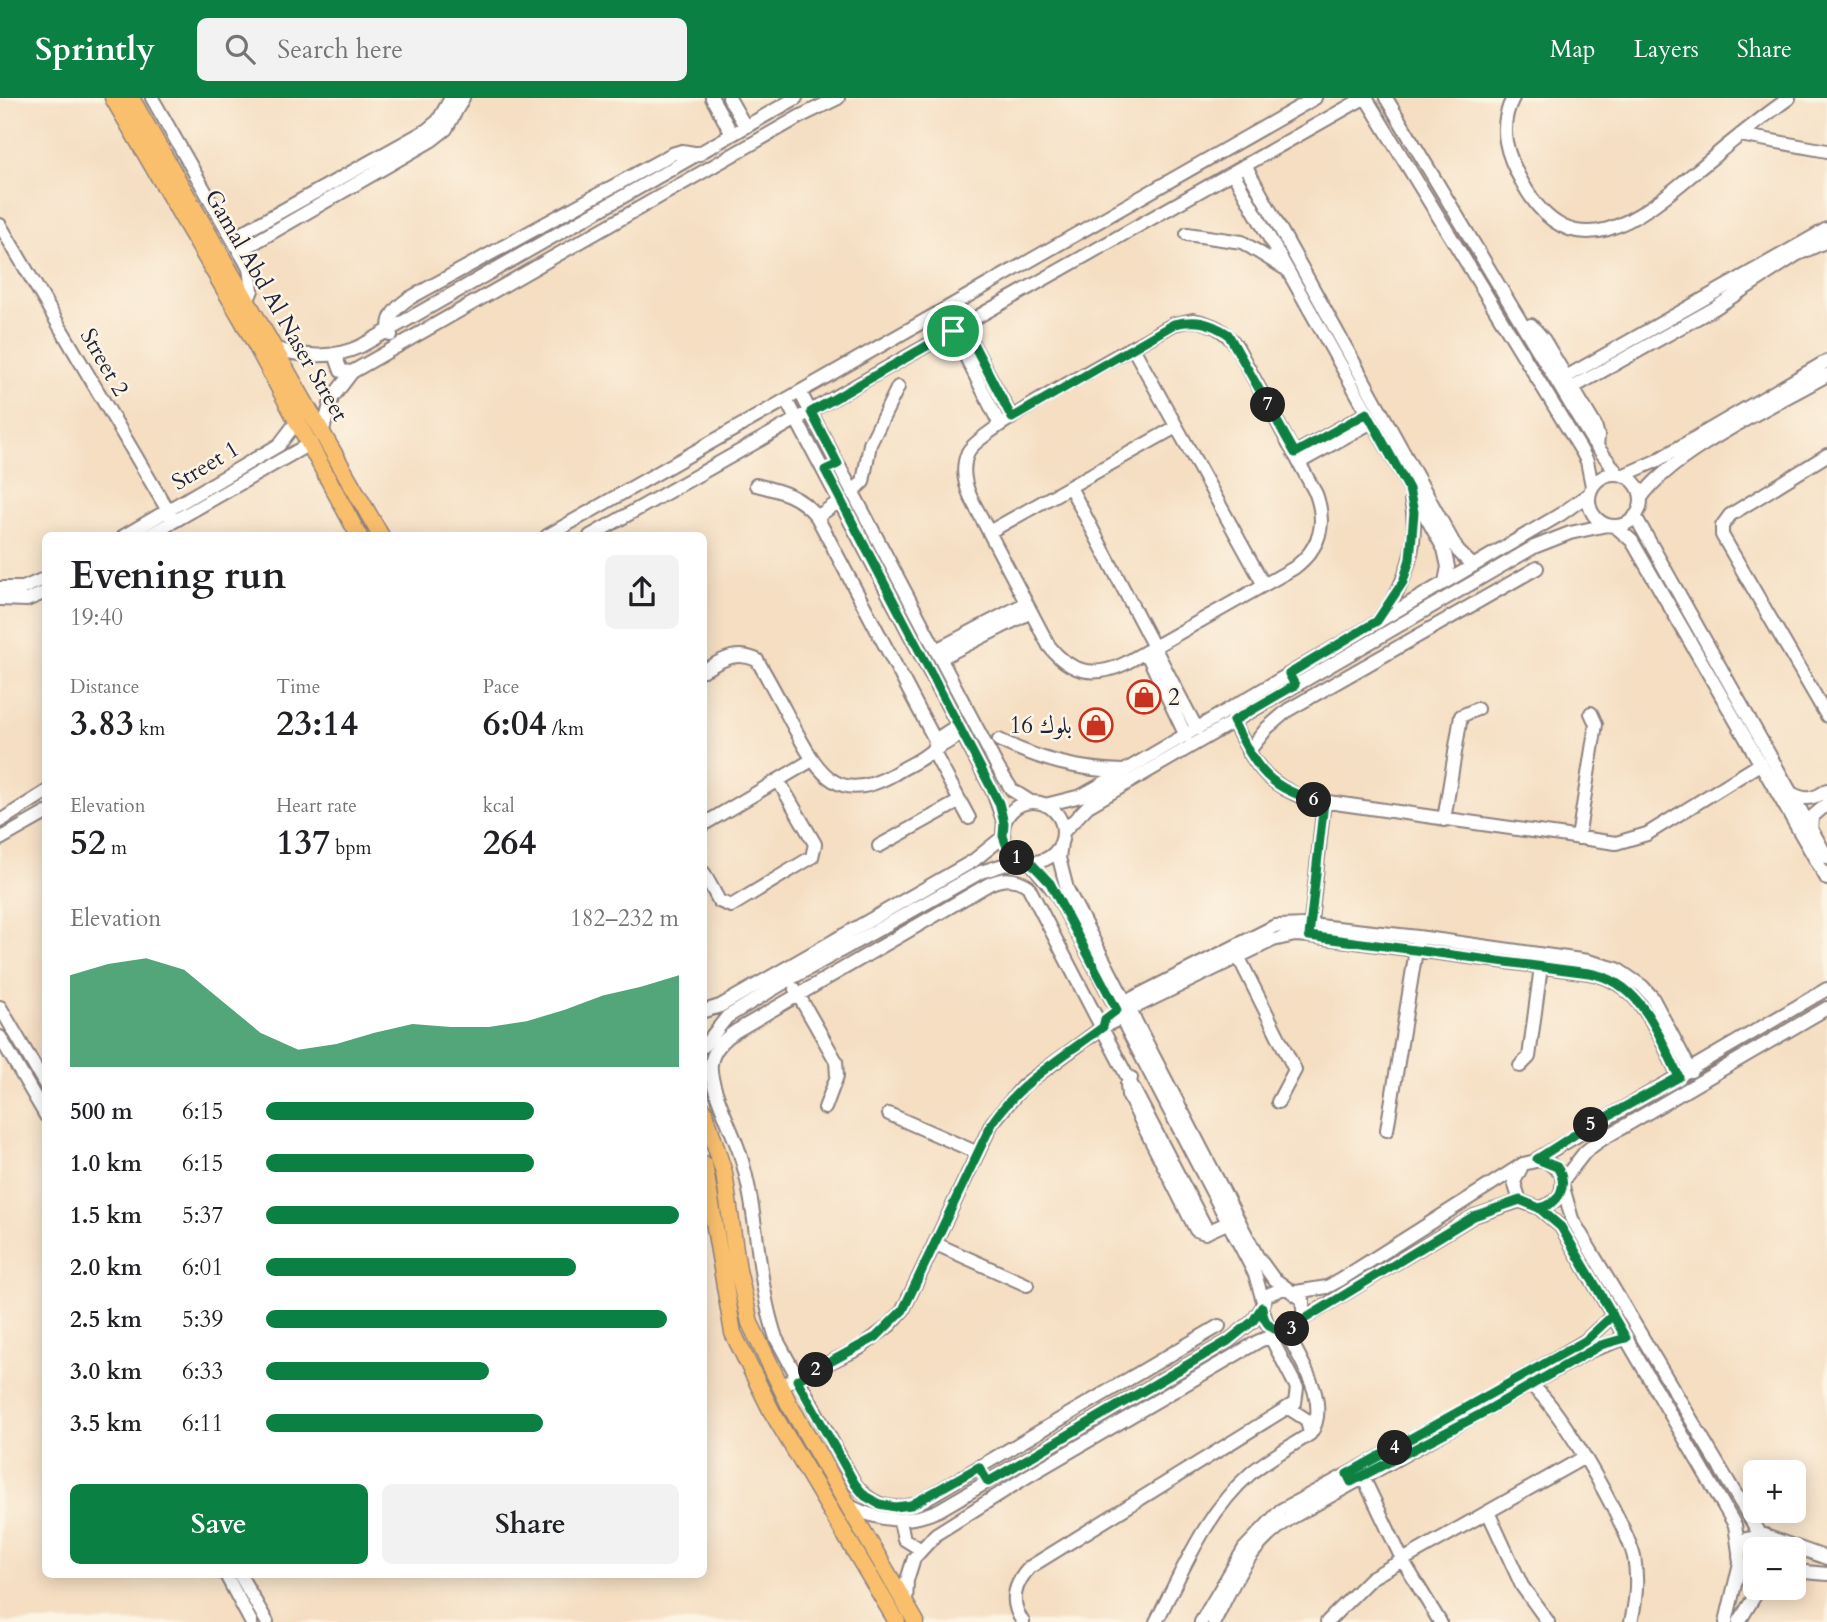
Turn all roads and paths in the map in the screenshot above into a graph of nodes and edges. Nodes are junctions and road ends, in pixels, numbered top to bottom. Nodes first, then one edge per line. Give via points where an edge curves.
1 (113, 98) edge
2 (131, 98) edge
3 (152, 98) edge
4 (450, 98) edge
5 (463, 98) edge
6 (712, 98) edge
7 (729, 98) edge
8 (796, 98) edge
9 (838, 98) edge
10 (1315, 98) edge
11 (1365, 98) edge
12 (1387, 98) edge
13 (1513, 98) edge
14 (1789, 98) edge
15 (780, 103) edge
16 (745, 126) junction
17 (732, 134) junction
18 (1740, 135) junction
19 (1410, 136) junction
20 (1396, 147) junction
21 (1827, 151) edge
22 (700, 154) junction
23 (1245, 166) junction
24 (1233, 173) junction
25 (341, 185) junction
26 (1267, 205) junction
27 (1256, 213) junction
28 (0, 225) edge
29 (1827, 229) edge
30 (1187, 234) dead end
31 (233, 238) junction
32 (1827, 241) edge
33 (240, 251) junction
34 (1774, 264) junction
35 (1287, 270) junction
36 (459, 290) junction
37 (248, 300) junction
38 (467, 304) junction
39 (1521, 319) junction
40 (958, 328) junction
41 (389, 331) junction
42 (397, 345) junction
43 (1133, 348) junction
44 (276, 349) junction
45 (340, 354) junction
46 (1827, 361) edge
47 (352, 372) junction
48 (1827, 375) edge
49 (1569, 382) junction
50 (898, 387) dead end
51 (800, 391) junction
52 (786, 400) junction
53 (811, 412) junction
54 (1369, 418) junction
55 (298, 420) junction
56 (798, 420) junction
57 (1006, 421) junction
58 (1176, 427) junction
59 (323, 430) junction
60 (311, 443) junction
61 (1597, 448) junction
62 (1827, 455) edge
63 (1297, 458) junction
64 (838, 464) junction
65 (825, 470) junction
66 (1621, 474) junction
67 (755, 485) dead end
68 (1070, 487) junction
69 (1409, 489) junction
70 (1591, 490) junction
71 (853, 491) junction
72 (1640, 498) junction
73 (841, 500) junction
74 (171, 516) junction
75 (1634, 516) junction
76 (817, 517) junction
77 (1611, 525) junction
78 (133, 532) edge
79 (153, 532) edge
80 (357, 532) edge
81 (379, 532) edge
82 (554, 532) edge
83 (597, 532) edge
84 (989, 532) junction
85 (1473, 566) junction
86 (1537, 568) dead end
87 (42, 580) edge
88 (1445, 582) junction
89 (1264, 585) junction
90 (0, 588) edge
91 (42, 594) edge
92 (0, 599) edge
93 (1029, 607) junction
94 (1377, 621) junction
95 (1151, 650) junction
96 (938, 654) junction
97 (707, 668) edge
98 (1292, 680) junction
99 (1477, 709) dead end
100 (1591, 713) dead end
101 (1827, 716) edge
102 (1233, 721) junction
103 (960, 729) junction
104 (1191, 732) junction
105 (999, 740) dead end
106 (934, 745) junction
107 (1248, 752) junction
108 (812, 760) junction
109 (1757, 761) junction
110 (1125, 771) junction
111 (778, 780) junction
112 (1827, 790) edge
113 (1790, 792) junction
114 (42, 795) edge
115 (960, 801) junction
116 (1324, 802) junction
117 (1038, 804) junction
118 (1827, 804) edge
119 (42, 815) edge
120 (969, 818) dead end
121 (1444, 820) junction
122 (0, 821) edge
123 (707, 822) edge
124 (1003, 830) junction
125 (1811, 830) junction
126 (1062, 837) junction
127 (1578, 838) junction
128 (0, 839) edge
129 (879, 846) dead end
130 (1827, 857) edge
131 (1025, 861) junction
132 (707, 879) edge
133 (1827, 879) edge
134 (1310, 930) junction
135 (1417, 943) junction
136 (1236, 952) junction
137 (1542, 961) junction
138 (790, 979) junction
139 (1827, 989) edge
140 (798, 994) junction
141 (0, 1007) edge
142 (1827, 1008) edge
143 (707, 1010) edge
144 (1123, 1010) junction
145 (1103, 1027) junction
146 (707, 1036) edge
147 (0, 1037) edge
148 (1520, 1066) dead end
149 (1685, 1074) junction
150 (42, 1079) edge
151 (1278, 1102) dead end
152 (825, 1108) dead end
153 (42, 1109) edge
154 (890, 1114) dead end
155 (707, 1120) edge
156 (1387, 1130) dead end
157 (978, 1153) junction
158 (1537, 1159) junction
159 (1523, 1164) junction
160 (1563, 1183) junction
161 (707, 1184) edge
162 (1520, 1200) junction
163 (1539, 1208) junction
164 (1227, 1223) junction
165 (936, 1244) junction
166 (1027, 1285) dead end
167 (1290, 1290) junction
168 (1263, 1304) junction
169 (1613, 1315) junction
170 (1303, 1320) junction
171 (1219, 1326) dead end
172 (1280, 1333) junction
173 (1626, 1338) junction
174 (1588, 1346) junction
175 (1172, 1354) junction
176 (1299, 1359) junction
177 (1286, 1366) junction
178 (1181, 1369) junction
179 (1551, 1374) junction
180 (774, 1375) junction
181 (797, 1380) junction
182 (1531, 1386) junction
183 (789, 1404) junction
184 (1550, 1404) junction
185 (1290, 1409) junction
186 (1310, 1434) junction
187 (1583, 1458) junction
188 (979, 1467) junction
189 (1354, 1478) junction
190 (988, 1482) junction
191 (849, 1506) junction
192 (1488, 1512) junction
193 (900, 1521) junction
194 (1765, 1536) junction
195 (920, 1549) junction
196 (1740, 1558) junction
197 (1827, 1558) edge
198 (1403, 1561) junction
199 (1743, 1564) edge
200 (1806, 1572) edge
201 (1827, 1573) edge
202 (228, 1578) edge
203 (242, 1578) edge
204 (1752, 1600) edge
205 (906, 1605) junction
206 (1206, 1621) edge
207 (251, 1622) edge
208 (267, 1622) edge
209 (897, 1622) edge
210 (916, 1622) edge
211 (1023, 1622) edge
212 (1156, 1622) edge
213 (1327, 1622) edge
214 (1440, 1622) edge
215 (1548, 1622) edge
216 (1631, 1622) edge
217 (1726, 1622) edge
218 (1739, 1622) edge

1 - 55 main road, Gamal Abd Al Naser Street
2 - 37 main road, Gamal Abd Al Naser Street
3 - 31 street
4 - 25 street via 438,121 427,130
5 - 25 street via 446,129
6 - 17 street
7 - 16 street
8 - 15 street
9 - 38 street
10 - 51 street
11 - 20 street
11 - 23 street
12 - 19 street
13 - 18 street via 1504,128 1514,168 1534,205 1572,230 1595,233 1617,229 1652,207
14 - 18 street
15 - 16 street
16 - 17 street
17 - 22 street
18 - 21 street
19 - 20 street
19 - 39 street
20 - 70 street via 1581,450
22 - 36 street
22 - 41 street via 672,154 408,299 390,318
23 - 24 street
23 - 26 street
24 - 27 street
24 - 40 street
25 - 31 street
25 - 33 street
26 - 27 street
26 - 85 street via 1458,551
27 - 35 street
28 - 74 street, Street 2
29 - 34 street
30 - 35 street via 1242,242
31 - 33 street
32 - 34 street
33 - 37 street via 252,278
34 - 49 street
35 - 54 street
36 - 38 street
36 - 41 street
37 - 44 main road, Gamal Abd Al Naser Street
38 - 42 street
39 - 49 street via 1538,332
39 - 61 street
40 - 53 street
40 - 57 street
41 - 42 street
41 - 45 street
42 - 47 street
43 - 57 street
43 - 58 street
43 - 63 street via 1174,324 1212,323 1228,334 1237,348
44 - 45 street
44 - 59 main road, Gamal Abd Al Naser Street
45 - 47 street via 337,366
46 - 66 street via 1656,461
47 - 59 street via 332,398
48 - 72 street via 1676,462
49 - 61 street via 1597,430
50 - 71 street via 870,444 863,482
51 - 52 street
51 - 53 street
52 - 56 street
52 - 82 street
53 - 56 street
53 - 64 street
54 - 63 street
54 - 69 street
55 - 60 main road, Gamal Abd Al Naser Street
55 - 74 street, Street 1 via 279,445
56 - 65 street
56 - 83 street
57 - 84 street via 979,437 964,468 965,485
58 - 68 street
58 - 89 street
59 - 81 main road, Gamal Abd Al Naser Street
60 - 74 street, Street 1
60 - 80 main road, Gamal Abd Al Naser Street
61 - 66 street
62 - 101 street via 1730,515 1722,526 1722,536
63 - 89 street via 1319,502 1322,527 1308,558
64 - 65 street
64 - 71 street
65 - 73 street
66 - 70 street via 1608,474
66 - 72 street via 1638,488
67 - 76 street via 793,495
68 - 84 street
68 - 95 street
69 - 88 street via 1444,549
69 - 94 street via 1414,512 1410,559 1403,582
70 - 77 street via 1592,513
70 - 85 street
71 - 96 street
72 - 75 street
73 - 76 street
73 - 103 street
74 - 78 street, Street 1
74 - 79 street, Street 1
75 - 77 street via 1626,523
75 - 113 street
76 - 106 street
77 - 98 street via 1570,533 1534,547
77 - 109 street via 1632,541
84 - 93 street
85 - 88 street
86 - 107 street via 1288,710
87 - 90 street via 23,588
88 - 94 street
89 - 95 street
91 - 92 street via 27,600
93 - 95 street via 1049,646 1075,669 1109,671
93 - 96 street
94 - 98 street
95 - 104 street
96 - 117 street via 1008,784
97 - 108 street via 732,655 745,654 757,660
98 - 102 street
98 - 104 street
99 - 121 street via 1461,716
100 - 127 street via 1597,724
102 - 107 street
102 - 126 street via 1088,806
103 - 106 street
103 - 124 street via 999,803
104 - 110 street
105 - 110 street via 1047,761
106 - 108 street via 880,782 861,788 841,786 824,776
106 - 115 street
107 - 116 street via 1268,779 1286,791
108 - 111 street
109 - 127 street via 1732,771 1728,784 1633,839 1616,843
109 - 133 street
110 - 117 street via 1081,796
111 - 123 street
111 - 132 street via 815,844 812,858 731,906 719,901
112 - 113 street via 1800,799
113 - 125 street
114 - 122 street
115 - 120 street
115 - 129 street
116 - 121 street
116 - 134 street
117 - 124 street via 1016,807
117 - 126 street via 1058,816
118 - 125 street via 1812,817
119 - 128 street
121 - 127 street
124 - 131 street via 1008,850
124 - 143 street via 973,861
125 - 130 street
126 - 131 street via 1049,858
126 - 144 street via 1059,858 1067,889
131 - 138 street via 981,872
131 - 144 street via 1054,889
134 - 135 street
134 - 136 street
135 - 137 street
135 - 156 street
136 - 144 street
136 - 151 street via 1295,1070
137 - 148 street via 1530,1057
137 - 149 street via 1617,969 1642,986
138 - 140 street
138 - 146 street via 727,1017
139 - 149 street
140 - 145 street via 989,884 1009,878 1028,886
140 - 152 street via 836,1061 837,1076
140 - 181 street via 724,1039 711,1064 715,1092 728,1118 751,1200 768,1314
141 - 150 street
142 - 160 street via 1599,1141 1579,1158
144 - 145 street via 1105,1019
144 - 164 street
144 - 167 street via 1257,1256
145 - 157 street via 1006,1102
145 - 164 street via 1208,1232
147 - 153 street
149 - 158 street
154 - 157 street
155 - 180 main road via 724,1174 750,1323
157 - 165 street
158 - 159 street
158 - 160 street via 1557,1167
159 - 162 street via 1514,1182
159 - 167 street via 1340,1280 1312,1291
160 - 163 street via 1555,1202
160 - 194 street via 1572,1219
161 - 209 main road via 720,1273 737,1342 772,1412
162 - 163 street
162 - 170 street via 1474,1216
163 - 169 street via 1561,1227
164 - 168 street via 1255,1274
165 - 166 street
165 - 181 street via 913,1294 890,1325 860,1348
167 - 168 street via 1272,1291
167 - 170 street via 1303,1300
168 - 172 street via 1267,1324
168 - 178 street via 1242,1333
169 - 173 street
169 - 174 street
170 - 172 street
171 - 175 street
172 - 176 street
172 - 177 street
172 - 195 street via 1028,1476
173 - 174 street
173 - 196 street via 1735,1525
174 - 179 street
174 - 189 street
175 - 178 street
175 - 188 street
176 - 177 street
176 - 186 street via 1319,1404
177 - 185 street via 1297,1388
178 - 190 street
179 - 182 street
179 - 184 street
180 - 181 street
180 - 183 main road
181 - 183 street
181 - 188 street via 855,1484 879,1504 911,1505
182 - 184 street
182 - 189 street
183 - 191 main road
184 - 187 street
185 - 186 street via 1307,1420
185 - 211 street via 1030,1567 1014,1592
186 - 212 street via 1266,1461 1226,1499
187 - 192 street
187 - 216 street via 1615,1512 1634,1557
188 - 190 street
189 - 198 street via 1375,1506
189 - 206 street via 1268,1534 1250,1553
190 - 193 street via 926,1516
191 - 193 street
191 - 205 main road
192 - 198 street
192 - 215 street via 1522,1586
193 - 195 street via 904,1539
194 - 196 street via 1746,1539
194 - 197 street
195 - 205 street via 909,1569
196 - 199 street
196 - 217 street
198 - 213 street via 1364,1584
198 - 214 street
200 - 201 street
202 - 207 street
203 - 208 street
204 - 218 street
205 - 210 main road

